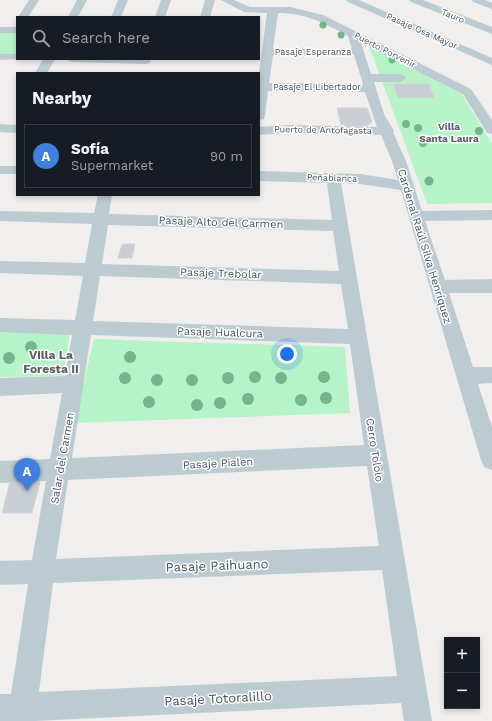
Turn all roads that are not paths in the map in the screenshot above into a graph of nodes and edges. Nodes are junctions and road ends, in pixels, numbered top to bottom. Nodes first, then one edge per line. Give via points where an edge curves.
1 (34, 0) edge
2 (82, 0) edge
3 (123, 0) edge
4 (166, 0) edge
5 (210, 0) edge
6 (226, 0) edge
7 (283, 0) edge
8 (351, 0) edge
9 (414, 0) edge
10 (476, 0) edge
11 (492, 6) edge
12 (273, 9) junction
13 (302, 12) junction
14 (24, 16) edge
15 (74, 16) edge
16 (116, 16) edge
17 (160, 16) edge
18 (205, 16) edge
19 (469, 22) junction
20 (16, 28) edge
21 (0, 30) edge
22 (492, 31) edge
23 (353, 34) junction
24 (439, 38) junction
25 (267, 52) junction
26 (359, 52) junction
27 (0, 57) edge
28 (16, 58) edge
29 (48, 60) edge
30 (95, 60) edge
31 (145, 60) edge
32 (492, 62) edge
33 (42, 72) edge
34 (89, 72) edge
35 (141, 72) edge
36 (400, 78) dead end
37 (369, 83) junction
38 (263, 87) junction
39 (492, 107) edge
40 (477, 108) junction
41 (260, 109) edge
42 (16, 118) edge
43 (9, 128) edge
44 (492, 130) edge
45 (260, 131) edge
46 (386, 131) junction
47 (0, 170) edge
48 (16, 170) edge
49 (260, 176) edge
50 (333, 178) junction
51 (405, 186) junction
52 (105, 196) edge
53 (492, 215) edge
54 (0, 216) edge
55 (415, 216) junction
56 (101, 219) junction
57 (340, 226) junction
58 (0, 267) edge
59 (93, 269) junction
60 (348, 278) junction
61 (492, 286) edge
62 (437, 287) junction
63 (0, 325) edge
64 (83, 328) junction
65 (358, 337) junction
66 (492, 375) edge
67 (465, 376) junction
68 (74, 384) junction
69 (0, 387) edge
70 (376, 455) junction
71 (492, 460) edge
72 (60, 470) junction
73 (0, 472) edge
74 (392, 558) junction
75 (42, 571) junction
76 (0, 573) edge
77 (413, 689) junction
78 (14, 712) edge
79 (418, 721) edge

1 - 14 street
2 - 15 street
3 - 16 street
4 - 17 street
5 - 18 street
6 - 12 street, Puerto Porvenir via 248,10
7 - 13 street, Puerto Porvenir
8 - 24 street, Pasaje Osa Mayor
9 - 19 street, Tauro
10 - 11 street
12 - 13 street, Puerto Porvenir
12 - 25 street
13 - 23 street, Puerto Porvenir via 319,17
19 - 22 street, Tauro
19 - 24 street
20 - 21 street
23 - 26 street, Cardenal Raúl Silva Henríquez
23 - 40 street, Puerto Porvenir via 467,92
24 - 32 street, Pasaje Osa Mayor
25 - 26 street, Pasaje Esperanza
25 - 38 street
26 - 37 street, Cardenal Raúl Silva Henríquez
27 - 28 street
29 - 33 street
30 - 31 street
30 - 34 street
31 - 35 street
36 - 37 street, Pasaje El Libertador
37 - 38 street, Pasaje El Libertador
37 - 46 street, Cardenal Raúl Silva Henríquez
38 - 41 street
39 - 40 street
40 - 44 street
42 - 43 street
45 - 46 street, Puerto de Antofagasta
46 - 51 street, Cardenal Raúl Silva Henríquez via 399,161
47 - 48 street
49 - 50 street, Peñablanca
50 - 51 street, Peñablanca via 373,180
50 - 57 street, Cerro Tololo
51 - 55 street, Cardenal Raúl Silva Henríquez
52 - 56 street, Salar del Carmen
53 - 55 street
54 - 56 street, Pasaje Alto del Carmen
55 - 62 street, Cardenal Raúl Silva Henríquez
56 - 57 street, Pasaje Alto del Carmen
56 - 59 street, Salar del Carmen
57 - 60 street, Cerro Tololo
58 - 59 street, Pasaje Trebolar
59 - 60 street, Pasaje Trebolar
59 - 64 street, Salar del Carmen
60 - 65 street, Cerro Tololo
61 - 62 street
62 - 67 street, Cardenal Raúl Silva Henríquez
63 - 64 street, Pasaje Hualcura
64 - 65 street, Pasaje Hualcura
64 - 68 street, Salar del Carmen
65 - 70 street, Cerro Tololo
66 - 67 street
67 - 71 street, Cardenal Raúl Silva Henríquez
68 - 69 street
68 - 72 street, Salar del Carmen
70 - 72 street, Pasaje Pialen
70 - 74 street, Cerro Tololo
72 - 73 street, Pasaje Pialen
72 - 75 street, Salar del Carmen
74 - 75 street, Pasaje Paihuano
74 - 77 street, Cerro Tololo
75 - 76 street, Pasaje Paihuano
75 - 78 street, Salar del Carmen
77 - 78 street, Pasaje Totoralillo
77 - 79 street, Cerro Tololo

